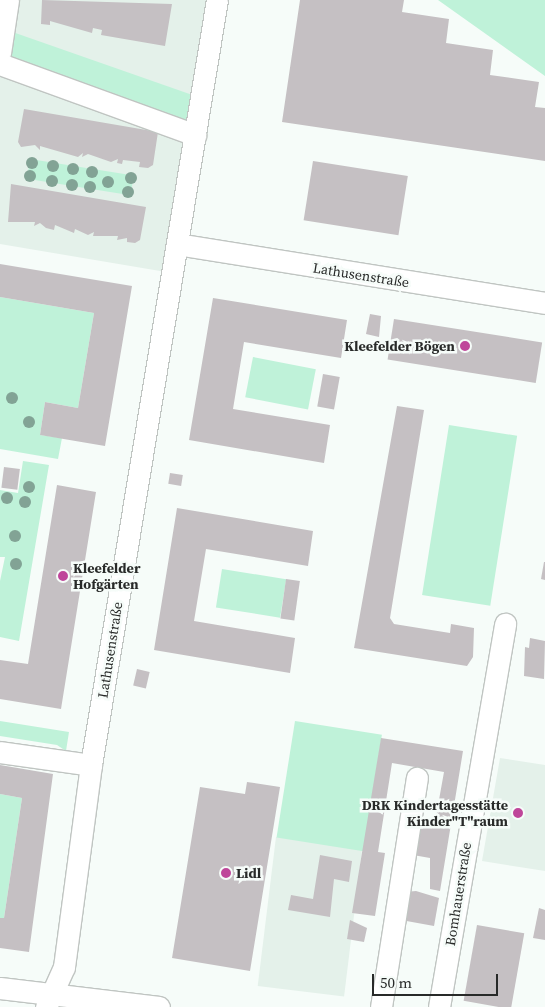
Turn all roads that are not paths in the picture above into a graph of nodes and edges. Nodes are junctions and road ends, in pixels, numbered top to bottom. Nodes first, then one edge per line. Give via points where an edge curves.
1 (8, 0) edge
2 (217, 0) edge
3 (0, 53) edge
4 (0, 64) edge
5 (195, 135) junction
6 (177, 244) junction
7 (545, 304) edge
8 (505, 624) dead end
9 (0, 752) edge
10 (91, 765) junction
11 (417, 778) dead end
12 (0, 988) edge
13 (49, 1001) edge
14 (159, 1007) edge
15 (381, 1007) edge
16 (439, 1007) edge

1 - 3 street
2 - 5 street, Lathusenstraße
4 - 5 street
5 - 6 street, Lathusenstraße
6 - 7 street, Lathusenstraße
6 - 10 street, Lathusenstraße
8 - 16 street, Bomhauerstraße
9 - 10 street
10 - 13 street, Lathusenstraße via 64,967
11 - 15 street
12 - 13 street
13 - 14 street

